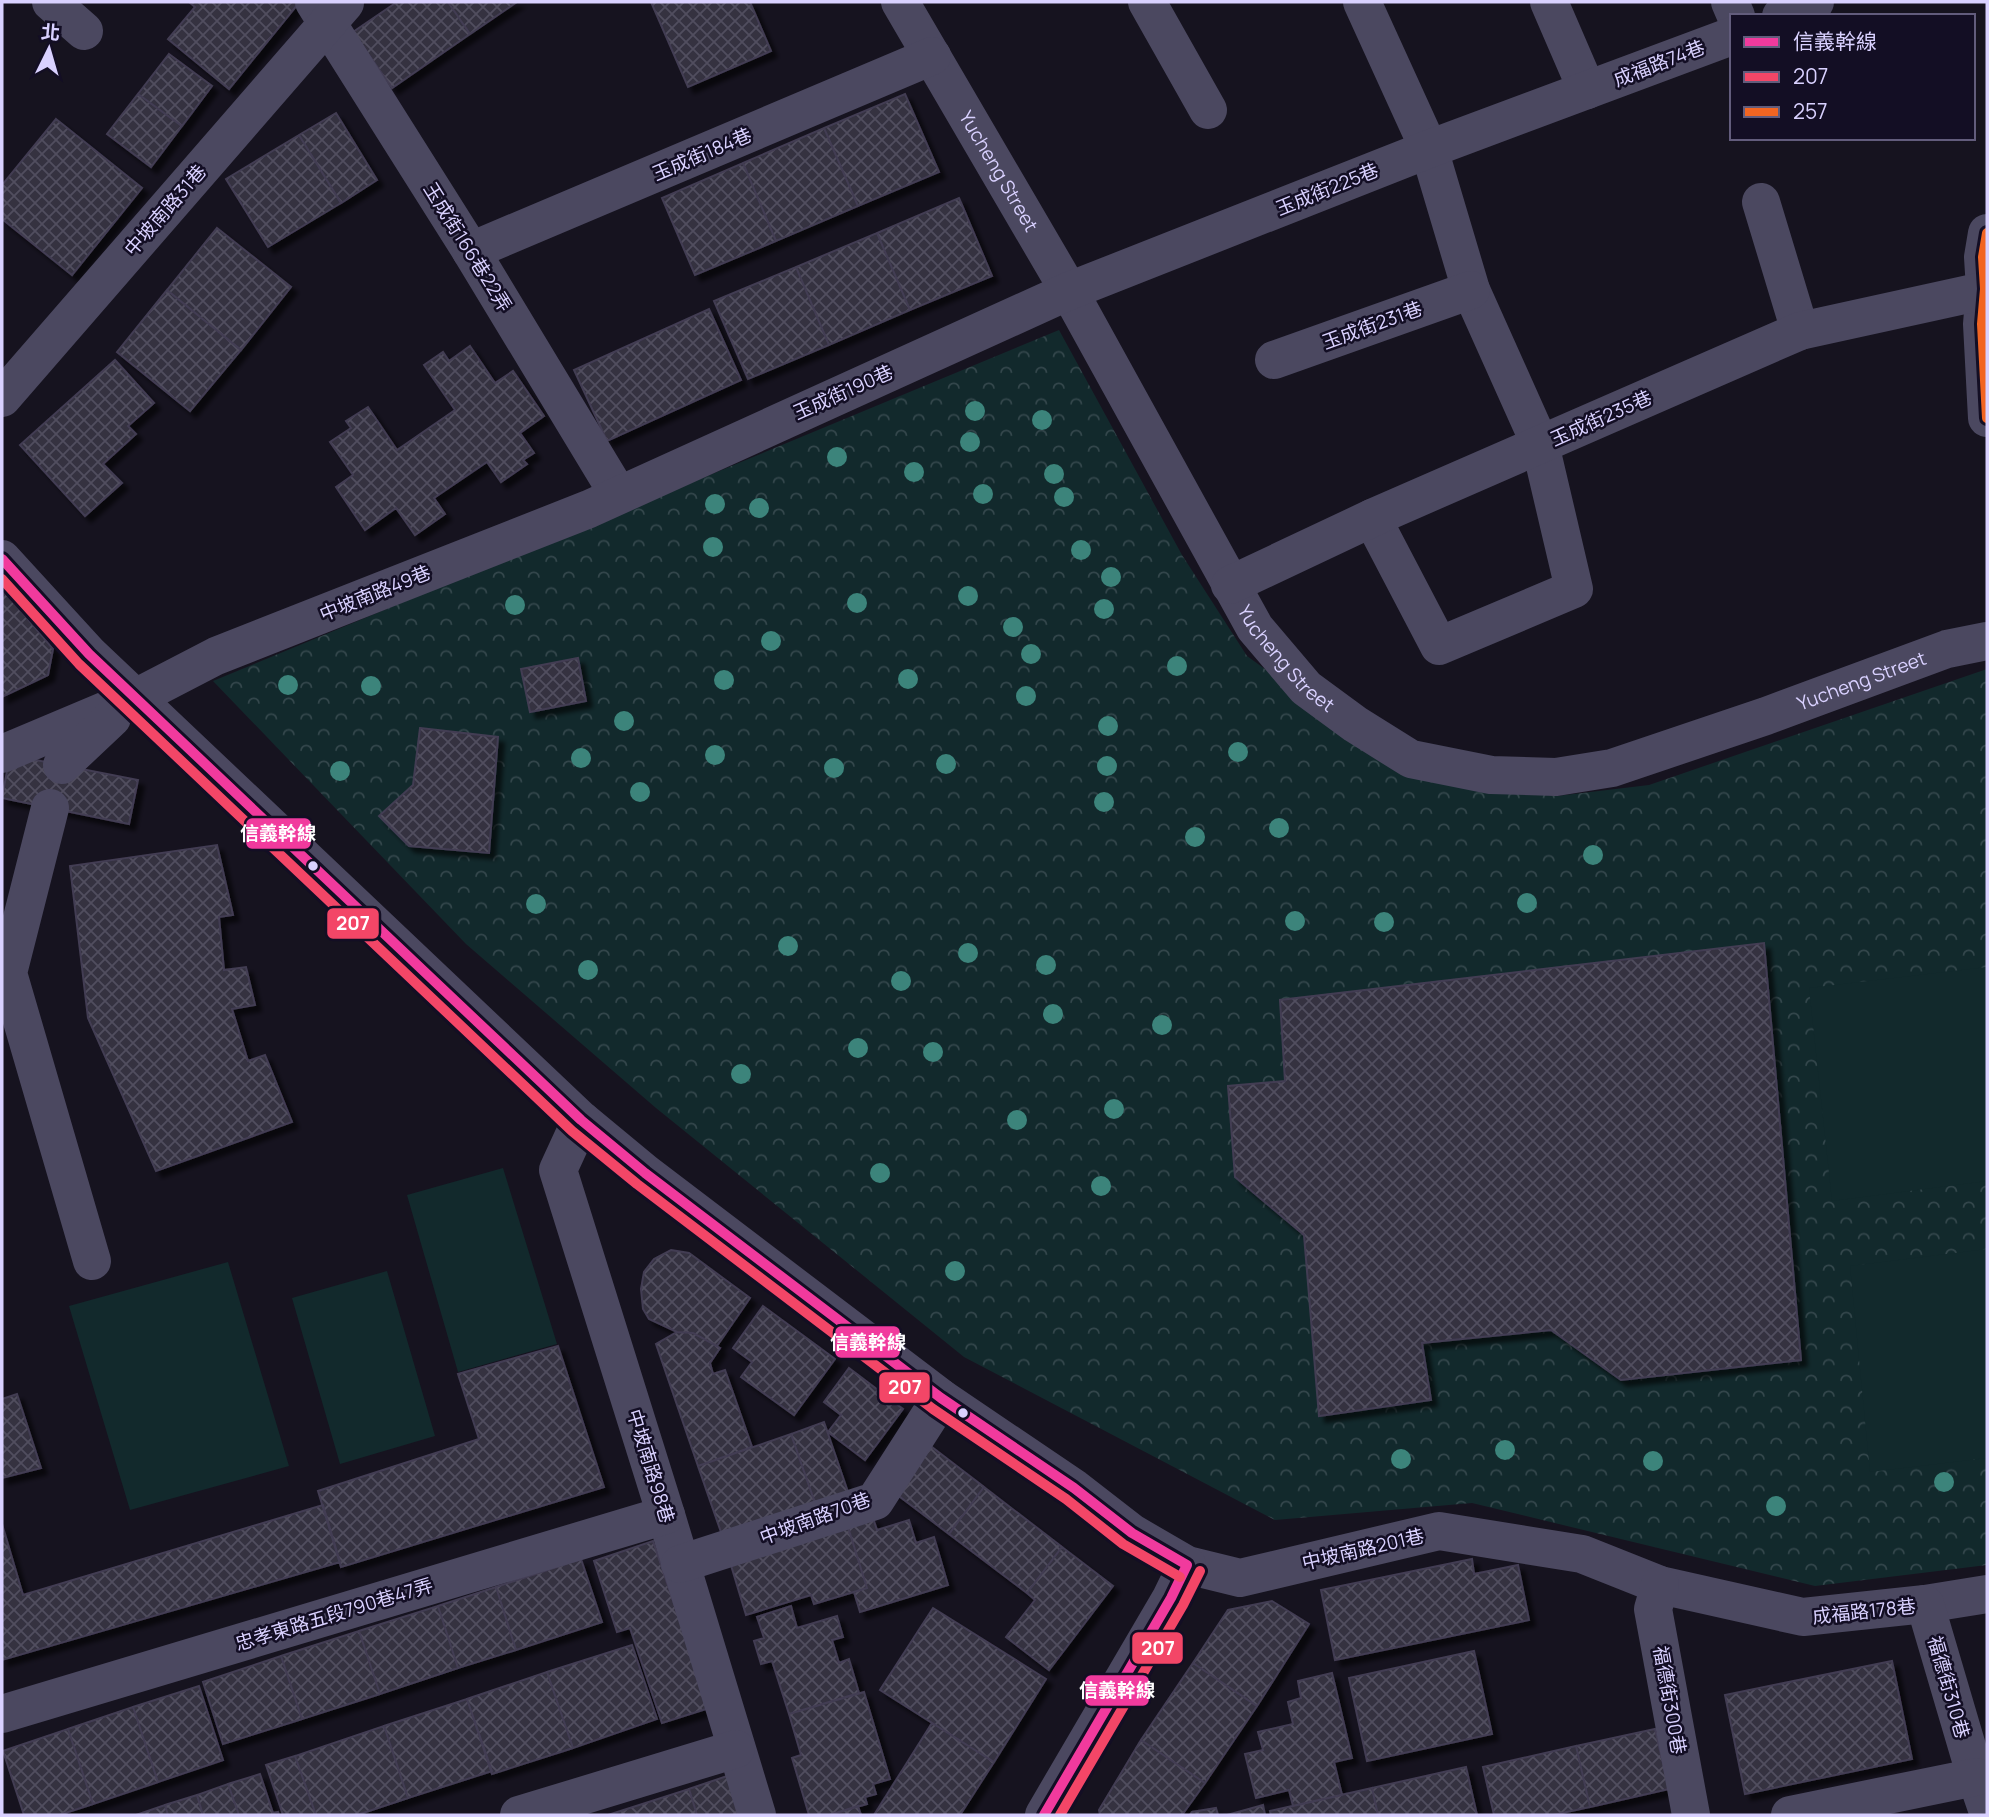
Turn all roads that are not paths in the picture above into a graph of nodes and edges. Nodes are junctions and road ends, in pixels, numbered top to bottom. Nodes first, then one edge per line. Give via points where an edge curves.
1 (51, 2) edge
2 (900, 2) edge
3 (1147, 2) edge
4 (1362, 2) edge
5 (1549, 2) edge
6 (1815, 2) edge
7 (329, 8) edge
8 (1786, 14) edge
9 (84, 31) dead end
10 (1730, 37) edge
11 (932, 56) junction
12 (1587, 90) junction
13 (1208, 110) dead end
14 (1429, 149) junction
15 (1761, 202) dead end
16 (1987, 233) edge
17 (471, 251) junction
18 (1471, 290) junction
19 (1986, 290) edge
20 (1069, 291) junction
21 (1800, 331) junction
22 (1274, 360) dead end
23 (2, 398) edge
24 (1987, 418) edge
25 (1540, 444) junction
26 (618, 494) junction
27 (1372, 518) junction
28 (2, 559) edge
29 (1230, 585) junction
30 (1987, 641) edge
31 (135, 698) junction
32 (2, 754) edge
33 (62, 765) dead end
34 (50, 807) dead end
35 (581, 1120) junction
36 (92, 1261) dead end
37 (941, 1398) junction
38 (666, 1515) junction
39 (680, 1564) junction
40 (1187, 1565) junction
41 (1660, 1585) junction
42 (1987, 1594) edge
43 (1925, 1604) junction
44 (2, 1714) edge
45 (1976, 1734) edge
46 (736, 1749) junction
47 (1981, 1793) edge
48 (519, 1815) edge
49 (757, 1815) edge
50 (1044, 1815) edge
51 (1691, 1815) edge
52 (1790, 1815) edge

1 - 9 street
2 - 11 street, Yucheng Street
3 - 13 street
4 - 14 street
5 - 12 street
6 - 8 street
7 - 17 street, 玉成街166巷22弄
7 - 23 street, 中坡南路31巷
10 - 12 street, 成福路74巷
11 - 17 street, 玉成街184巷
11 - 20 street, Yucheng Street
12 - 14 street, 玉成街225巷
14 - 18 street
14 - 20 street, 玉成街225巷
15 - 21 street
16 - 19 street via 1983,257
17 - 26 street, 玉成街166巷22弄
18 - 22 street, 玉成街231巷
18 - 25 street
19 - 21 street, 玉成街235巷
19 - 24 street via 1982,324
20 - 26 street, 玉成街190巷
20 - 29 street, Yucheng Street
21 - 25 street, 玉成街235巷
25 - 27 street, 玉成街235巷
25 - 27 street via 1574,589 1439,646
26 - 31 street, 中坡南路49巷 via 215,656
27 - 29 street, 玉成街235巷
28 - 31 street, 中坡南路201巷
29 - 30 street, Yucheng Street via 1255,628 1306,688 1355,724 1411,759 1491,775 1556,777 1612,768 1947,649
31 - 32 street
31 - 33 street
31 - 35 street, 中坡南路201巷
34 - 36 street via 8,973
35 - 37 street, 中坡南路201巷
35 - 38 street, 中坡南路98巷 via 558,1170
37 - 39 street, 中坡南路70巷 via 875,1500
37 - 40 street, 中坡南路201巷 via 1132,1533
38 - 39 street, 中坡南路98巷
38 - 44 street, 忠孝東路五段790巷47弄
39 - 46 street, 中坡南路98巷
40 - 41 street, 中坡南路201巷 via 1240,1578 1439,1531 1582,1554
40 - 50 street
41 - 43 street, 成福路178巷 via 1803,1617
41 - 51 street, 福德街300巷 via 1653,1609
42 - 43 street, 成福路178巷
43 - 45 street, 福德街310巷
45 - 47 street, 福德街310巷
46 - 48 street
46 - 49 street, 中坡南路98巷
47 - 52 street

